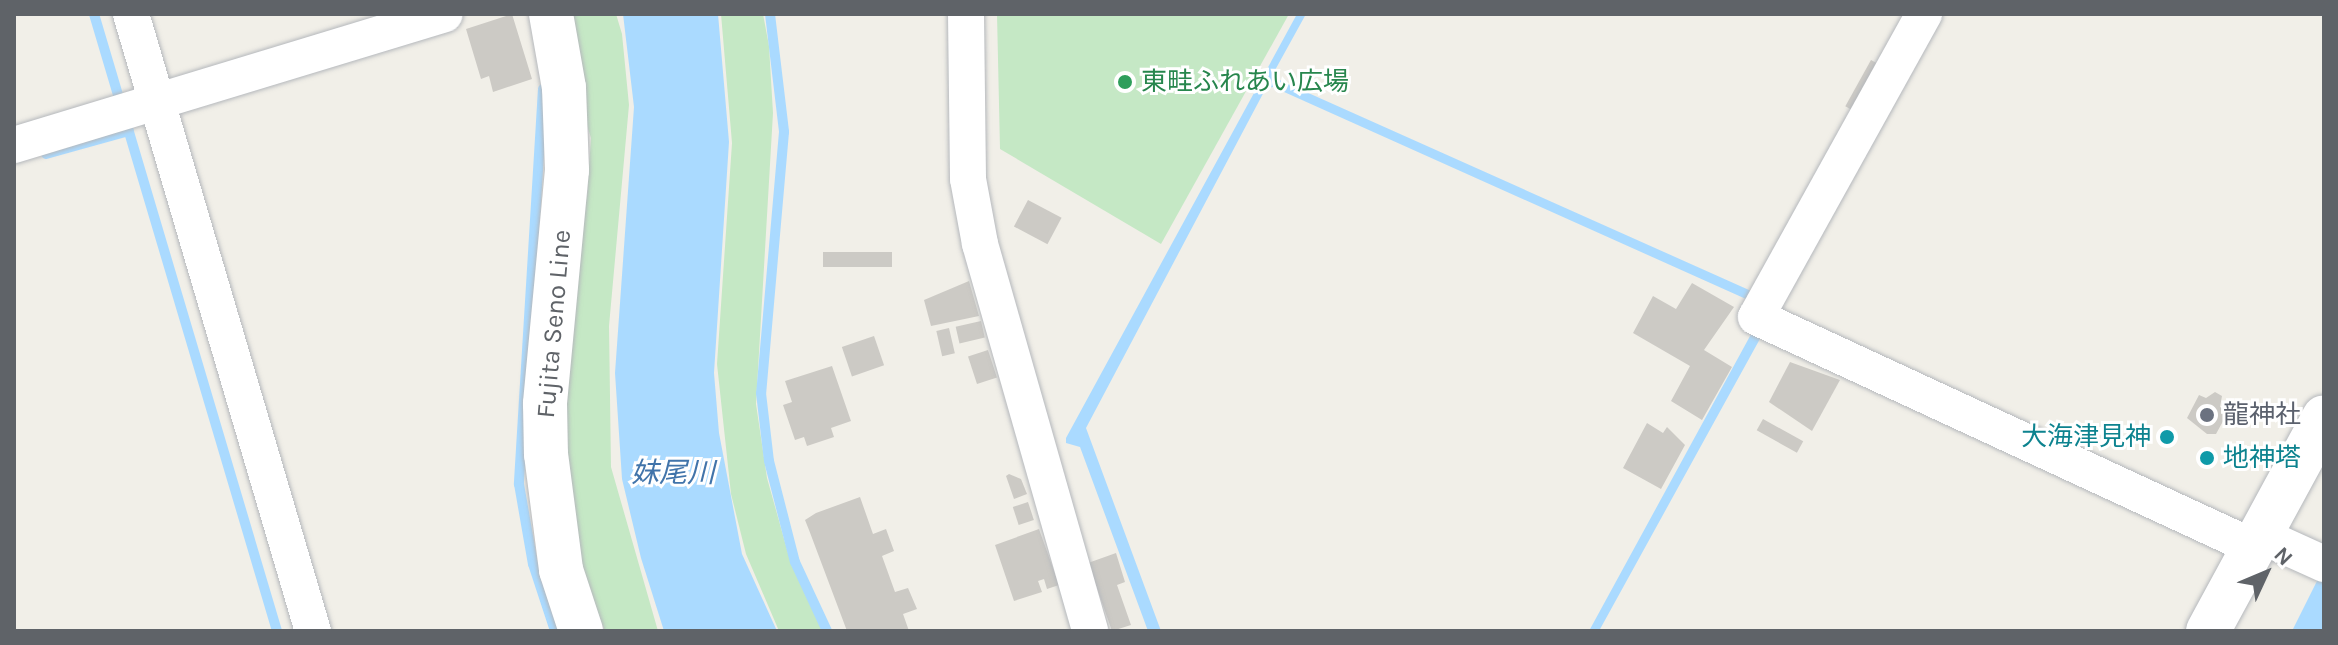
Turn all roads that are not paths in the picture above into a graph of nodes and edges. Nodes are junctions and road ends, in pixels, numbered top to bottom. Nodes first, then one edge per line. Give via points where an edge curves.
1 (131, 14) edge
2 (444, 14) edge
3 (551, 14) edge
4 (966, 14) edge
5 (1924, 14) edge
6 (135, 111) junction
7 (14, 145) edge
8 (2324, 417) edge
9 (2257, 541) junction
10 (2324, 564) edge
11 (313, 631) edge
12 (581, 631) edge
13 (1090, 631) edge
14 (2208, 631) edge

1 - 6 street
2 - 6 street
3 - 12 main road, Fujita Seno Line via 564,88 567,170 545,404 546,454 561,570
4 - 13 street via 968,179 980,244
5 - 9 street via 1764,313
6 - 7 street
6 - 11 street
8 - 9 main road
9 - 10 street
9 - 14 main road

